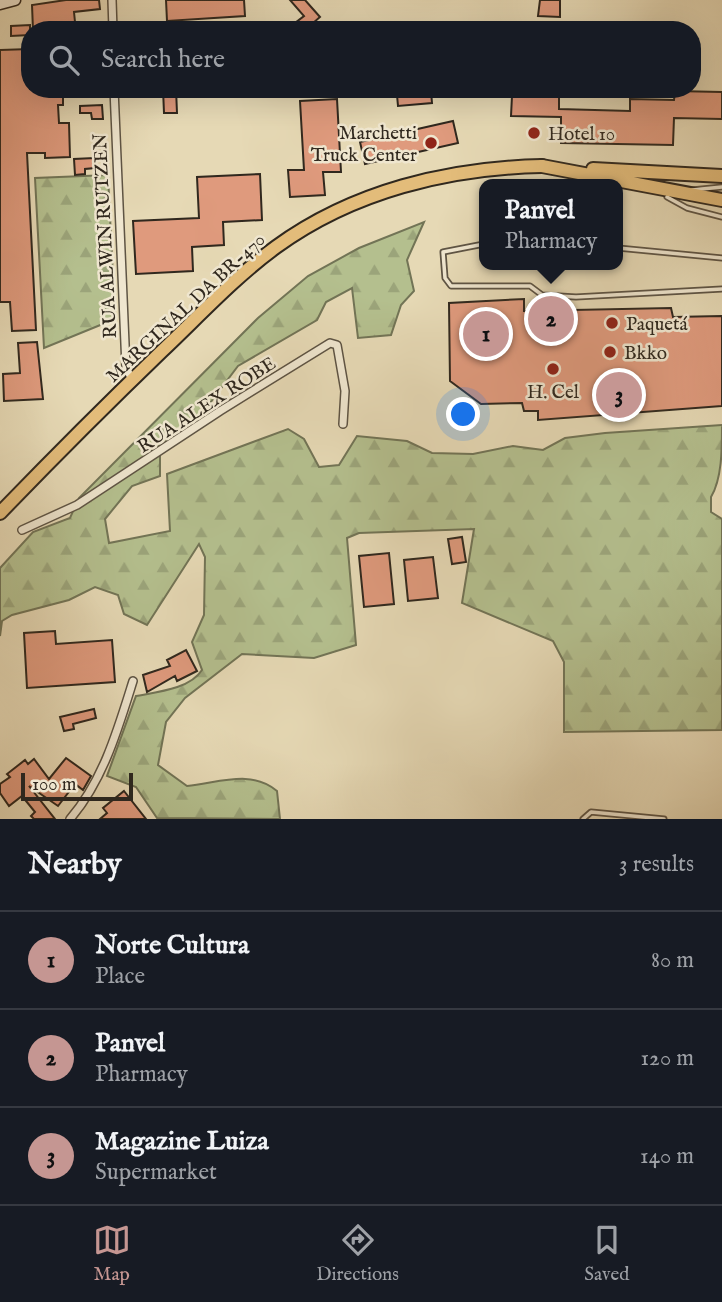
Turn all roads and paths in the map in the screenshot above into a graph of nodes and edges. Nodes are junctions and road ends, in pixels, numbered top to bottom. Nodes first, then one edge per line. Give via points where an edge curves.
1 (15, 0) edge
2 (112, 0) edge
3 (1, 5) edge
4 (113, 21) edge
5 (114, 98) edge
6 (542, 166) junction
7 (722, 176) edge
8 (610, 179) edge
9 (623, 182) edge
10 (722, 187) edge
11 (683, 193) junction
12 (722, 200) edge
13 (722, 217) edge
14 (479, 245) edge
15 (623, 248) edge
16 (722, 258) edge
17 (722, 289) edge
18 (132, 380) junction
19 (343, 424) dead end
20 (0, 513) edge
21 (22, 530) dead end
22 (133, 681) dead end
23 (70, 819) edge
24 (583, 819) edge
25 (664, 819) edge

1 - 3 main road
2 - 4 street
5 - 18 street, RUA ALWIN RUTZEN via 126,367
6 - 7 highway, MARGINAL DA BR-470
6 - 8 highway
6 - 18 highway, MARGINAL DA BR-470 via 449,174 376,195 324,218 247,271
9 - 11 highway
10 - 11 lane
11 - 12 highway
11 - 13 lane via 667,197 687,208
14 - 17 lane via 443,252 445,278 451,286 530,286 542,295 576,297
15 - 16 lane
18 - 20 highway, MARGINAL DA BR-470
19 - 21 street, RUA ALEX ROBE via 345,391 337,345 330,343 77,505
22 - 23 street via 97,779
24 - 25 lane via 590,812

